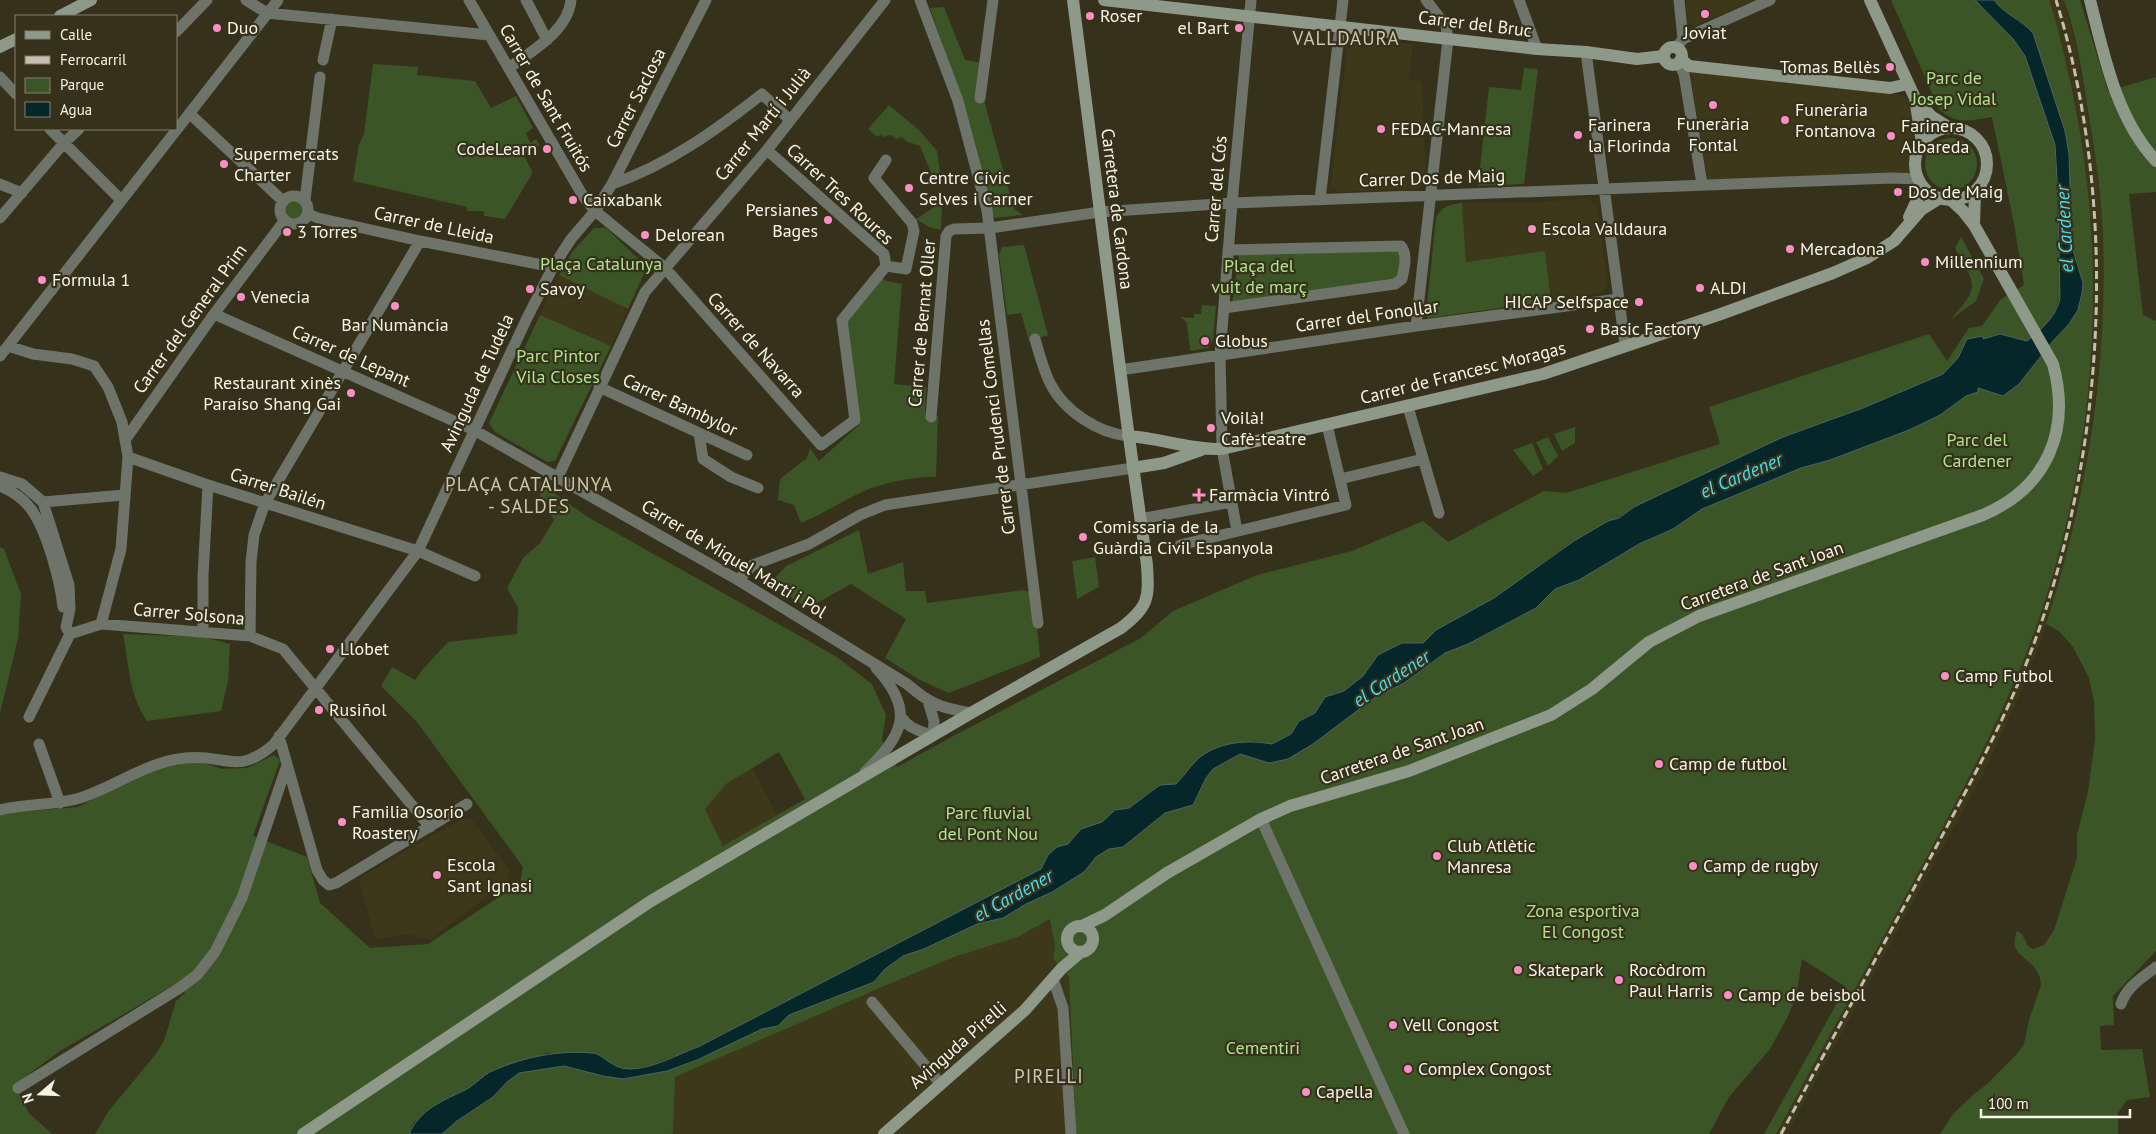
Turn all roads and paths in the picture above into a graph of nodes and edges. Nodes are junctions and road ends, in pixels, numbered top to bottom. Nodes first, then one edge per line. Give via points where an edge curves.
1 (91, 0) edge
2 (207, 0) edge
3 (246, 0) edge
4 (278, 0) edge
5 (469, 0) edge
6 (526, 0) edge
7 (571, 0) edge
8 (706, 0) edge
9 (885, 0) edge
10 (920, 0) edge
11 (993, 0) edge
12 (1073, 0) edge
13 (1104, 0) edge
14 (1251, 0) edge
15 (1343, 0) edge
16 (1426, 0) edge
17 (1519, 0) edge
18 (1678, 0) edge
19 (1770, 0) edge
20 (1870, 0) edge
21 (2090, 0) edge
22 (267, 13) junction
23 (62, 15) edge
24 (1250, 17) junction
25 (332, 19) junction
26 (1340, 26) junction
27 (178, 30) edge
28 (489, 35) junction
29 (1448, 39) junction
30 (15, 40) edge
31 (547, 40) junction
32 (0, 48) edge
33 (1537, 49) junction
34 (1586, 52) junction
35 (1680, 52) junction
36 (323, 60) dead end
37 (509, 68) junction
38 (0, 77) edge
39 (320, 77) dead end
40 (1908, 84) junction
41 (15, 93) edge
42 (980, 98) dead end
43 (1915, 98) junction
44 (190, 114) junction
45 (790, 120) junction
46 (1950, 128) junction
47 (178, 129) edge
48 (51, 130) edge
49 (78, 130) edge
50 (177, 130) edge
51 (64, 143) junction
52 (1922, 143) junction
53 (767, 150) junction
54 (886, 160) dead end
55 (2156, 161) edge
56 (1921, 183) junction
57 (0, 184) edge
58 (612, 184) junction
59 (1702, 184) junction
60 (1604, 190) junction
61 (1975, 191) junction
62 (22, 193) junction
63 (1430, 196) junction
64 (1946, 199) junction
65 (121, 200) junction
66 (283, 200) junction
67 (305, 200) junction
68 (1320, 200) junction
69 (1232, 203) junction
70 (595, 211) junction
71 (1100, 212) junction
72 (308, 214) junction
73 (0, 218) edge
74 (285, 220) junction
75 (990, 228) junction
76 (1977, 230) junction
77 (949, 231) joint
78 (420, 241) junction
79 (1894, 241) junction
80 (1228, 250) junction
81 (886, 266) junction
82 (553, 268) junction
83 (665, 268) junction
84 (1619, 300) junction
85 (1224, 308) junction
86 (214, 314) junction
87 (1416, 326) junction
88 (1035, 339) dead end
89 (4, 341) edge
90 (1626, 345) junction
91 (1220, 355) junction
92 (0, 356) edge
93 (1120, 370) junction
94 (344, 371) junction
95 (599, 387) junction
96 (1408, 407) junction
97 (931, 417) dead end
98 (1327, 425) junction
99 (474, 430) junction
100 (699, 434) junction
101 (1128, 436) junction
102 (125, 440) junction
103 (1222, 449) junction
104 (1201, 450) junction
105 (747, 455) dead end
106 (128, 457) junction
107 (1423, 459) junction
108 (1133, 468) junction
109 (0, 477) edge
110 (558, 477) junction
111 (1340, 479) junction
112 (208, 485) junction
113 (0, 486) edge
114 (1020, 486) junction
115 (758, 488) dead end
116 (124, 495) junction
117 (43, 502) junction
118 (1232, 502) junction
119 (265, 503) junction
120 (1439, 513) dead end
121 (1140, 519) junction
122 (1237, 531) junction
123 (1180, 545) dead end
124 (418, 552) junction
125 (475, 576) dead end
126 (738, 580) junction
127 (67, 621) junction
128 (1038, 623) dead end
129 (101, 624) junction
130 (204, 632) junction
131 (70, 634) junction
132 (250, 636) junction
133 (870, 661) junction
134 (314, 688) junction
135 (928, 701) junction
136 (971, 713) junction
137 (29, 717) dead end
138 (902, 718) junction
139 (933, 736) junction
140 (276, 740) junction
141 (39, 744) dead end
142 (287, 766) junction
143 (857, 780) junction
144 (60, 803) junction
145 (467, 804) dead end
146 (0, 810) edge
147 (1261, 819) junction
148 (430, 827) junction
149 (1105, 915) junction
150 (1082, 926) junction
151 (1093, 938) junction
152 (1074, 949) junction
153 (2156, 967) edge
154 (1052, 979) junction
155 (872, 1002) dead end
156 (2121, 1004) dead end
157 (940, 1083) junction
158 (18, 1088) dead end
159 (302, 1134) edge
160 (884, 1134) edge
161 (1071, 1134) edge
162 (1404, 1134) edge

1 - 23 street
2 - 27 street
3 - 22 street
4 - 22 street
5 - 28 street, Carrer de Sant Fruitós
6 - 31 street
7 - 31 street via 570,14
8 - 58 street, Carrer Saclosa
9 - 45 street, Carrer Martí i Julià
10 - 75 street, Carrer de Prudenci Comellas via 958,101
11 - 42 street
12 - 71 street, Carretera de Cardona
13 - 24 street, Carrer del Bruc
14 - 24 street, Carrer del Cós
15 - 26 street
16 - 29 street via 1446,26
17 - 33 street
18 - 35 street
19 - 35 street
20 - 40 street
21 - 55 street via 2122,107 2135,135
22 - 25 street
22 - 44 street
24 - 26 street, Carrer del Bruc
24 - 69 street, Carrer del Cós
25 - 28 street
25 - 36 street
26 - 29 street, Carrer del Bruc
26 - 68 street
28 - 37 street, Carrer de Sant Fruitós
29 - 33 street, Carrer del Bruc
29 - 63 street
30 - 32 street
31 - 37 street
33 - 34 street, Carrer del Bruc
34 - 35 street, Carrer del Bruc via 1637,59 1664,56 1669,64
34 - 60 street
35 - 40 street via 1689,66 1890,88
35 - 59 street
37 - 70 street, Carrer de Sant Fruitós via 582,196
38 - 41 street
39 - 67 street
40 - 43 street
43 - 46 street via 1931,116
43 - 52 street
44 - 47 street
44 - 66 street
45 - 53 street, Carrer Martí i Julià
45 - 58 street via 762,94 674,155 641,174
46 - 52 street via 1933,133
46 - 61 street via 1970,134 1984,151 1986,173
48 - 51 street
49 - 51 street
50 - 65 street
51 - 62 street
51 - 65 street
52 - 56 street via 1916,158
53 - 81 street, Carrer Tres Roures via 884,254
53 - 83 street, Carrer Martí i Julià
54 - 81 street via 874,178 912,223 914,232 906,269
56 - 59 street, Carrer Dos de Maig via 1892,178
56 - 64 street via 1931,194
56 - 79 street, Carrer de Francesc Moragas via 1915,207
57 - 62 street
58 - 70 street, Carrer Saclosa
59 - 60 street, Carrer Dos de Maig
60 - 63 street, Carrer Dos de Maig
60 - 84 street
61 - 64 street via 1965,197
61 - 76 street
62 - 73 street
63 - 68 street, Carrer Dos de Maig
63 - 87 street
64 - 76 street via 1963,210
64 - 79 street, Carrer de Francesc Moragas via 1921,210
65 - 89 street
66 - 67 street via 297,195
66 - 74 street via 280,211
67 - 72 street
68 - 69 street, Carrer Dos de Maig
69 - 71 street, Carrer Dos de Maig
69 - 80 street, Carrer del Cós
70 - 82 street, Avinguda de Tudela via 571,239
70 - 83 street
71 - 75 street, Carrer Dos de Maig
71 - 93 street, Carretera de Cardona
72 - 74 street via 296,224
72 - 78 street, Carrer de Lleida
74 - 86 street, Carrer del General Prim
75 - 77 street, Carrer Dos de Maig
75 - 114 street, Carrer de Prudenci Comellas
76 - 147 street, Carretera de Sant Joan via 2053,364 2059,386 2061,410 2051,450 2035,480 2008,503 1983,515 1699,616 1649,642 1592,689 1551,715 1408,771 1298,804
77 - 97 street, Carrer de Bernat Oller via 946,236
78 - 82 street, Carrer de Lleida
78 - 94 street
79 - 90 street, Carrer de Francesc Moragas via 1867,258 1833,273
80 - 85 street, Carrer del Cós
80 - 85 street via 1401,246 1404,270 1402,279 1395,284
81 - 83 street, Carrer de Navarra via 842,320 855,420 821,445
82 - 99 street, Avinguda de Tudela
83 - 95 street, Carrer Martí i Julià via 645,292
84 - 87 street, Carrer del Fonollar
84 - 90 street
85 - 91 street, Carrer del Cós
86 - 94 street, Carrer de Lepant
86 - 102 street, Carrer del General Prim
87 - 91 street, Carrer del Fonollar
88 - 101 street via 1050,384 1063,402 1102,429
89 - 92 street
89 - 102 street via 33,354 72,359 94,366 116,406
90 - 96 street, Carrer de Francesc Moragas via 1543,374
91 - 93 street, Carrer del Fonollar
91 - 103 street, Carrer del Cós
93 - 101 street, Carretera de Cardona
94 - 99 street, Carrer de Lepant
94 - 119 street
95 - 100 street, Carrer Bambylor
95 - 110 street, Carrer Martí i Julià
96 - 98 street, Carrer de Francesc Moragas
96 - 107 street
98 - 103 street, Carrer de Francesc Moragas
98 - 111 street
99 - 110 street, Carrer de Miquel Martí i Pol
99 - 124 street, Avinguda de Tudela
100 - 105 street, Carrer Bambylor
100 - 115 street via 703,459 731,477
101 - 104 street, Carrer de Francesc Moragas
101 - 108 street, Carretera de Cardona
102 - 106 street
103 - 104 street, Carrer de Francesc Moragas
103 - 118 street, Carrer del Cós
104 - 108 street, Carrer de Francesc Moragas
106 - 112 street, Carrer Bailén
106 - 116 street
107 - 111 street
107 - 120 street
108 - 114 street
108 - 121 street, Carretera de Cardona
109 - 117 street via 22,484
110 - 126 street, Carrer de Miquel Martí i Pol
111 - 122 street via 1346,505
112 - 119 street, Carrer Bailén
112 - 130 street via 203,576
113 - 127 street via 16,494 40,524
114 - 126 street via 885,505 860,515 809,544 753,565
114 - 128 street, Carrer de Prudenci Comellas
116 - 117 street
116 - 129 street via 121,549
117 - 127 street via 68,585 70,609
118 - 121 street
118 - 122 street, Carrer del Cós
119 - 124 street, Carrer Bailén
119 - 132 street via 254,535
121 - 136 street, Carretera de Cardona via 1148,586 1146,604 1135,617
122 - 123 street
124 - 125 street, Carrer Bailén
124 - 134 street, Avinguda de Tudela
126 - 133 street, Carrer de Miquel Martí i Pol
127 - 131 street
129 - 130 street, Carrer Solsona
129 - 131 street, Carrer Solsona
130 - 132 street, Carrer Solsona
131 - 137 street
132 - 134 street, Carrer Solsona via 283,648
133 - 135 street, Carrer de Miquel Martí i Pol
133 - 138 street, Carrer de Miquel Martí i Pol via 896,694
134 - 140 street, Avinguda de Tudela
134 - 148 street, Carrer Solsona
135 - 136 street, Carrer de Miquel Martí i Pol
135 - 139 street via 934,721
136 - 139 street, Carretera de Cardona
138 - 139 street via 915,730
138 - 143 street via 892,744
139 - 143 street, Carretera de Cardona
140 - 142 street
140 - 144 street, Avinguda de Tudela via 253,759 236,763 187,757 160,763 83,797
141 - 144 street
142 - 148 street via 317,870 328,884 336,883
142 - 158 street via 242,898 215,952 197,974
143 - 159 street, Carretera de Cardona via 651,901
144 - 146 street, Avinguda de Tudela
145 - 148 street
147 - 149 street, Carretera de Sant Joan via 1167,873
147 - 162 street
149 - 150 street, Carretera de Sant Joan
149 - 151 street, Carretera de Sant Joan
150 - 151 street via 1090,931
150 - 152 street via 1069,932 1067,940
151 - 152 street via 1090,948
152 - 154 street, Avinguda Pirelli
153 - 156 street via 2131,986
154 - 157 street, Avinguda Pirelli via 1025,1010
154 - 161 street via 1063,1008
155 - 157 street
157 - 160 street, Avinguda Pirelli

